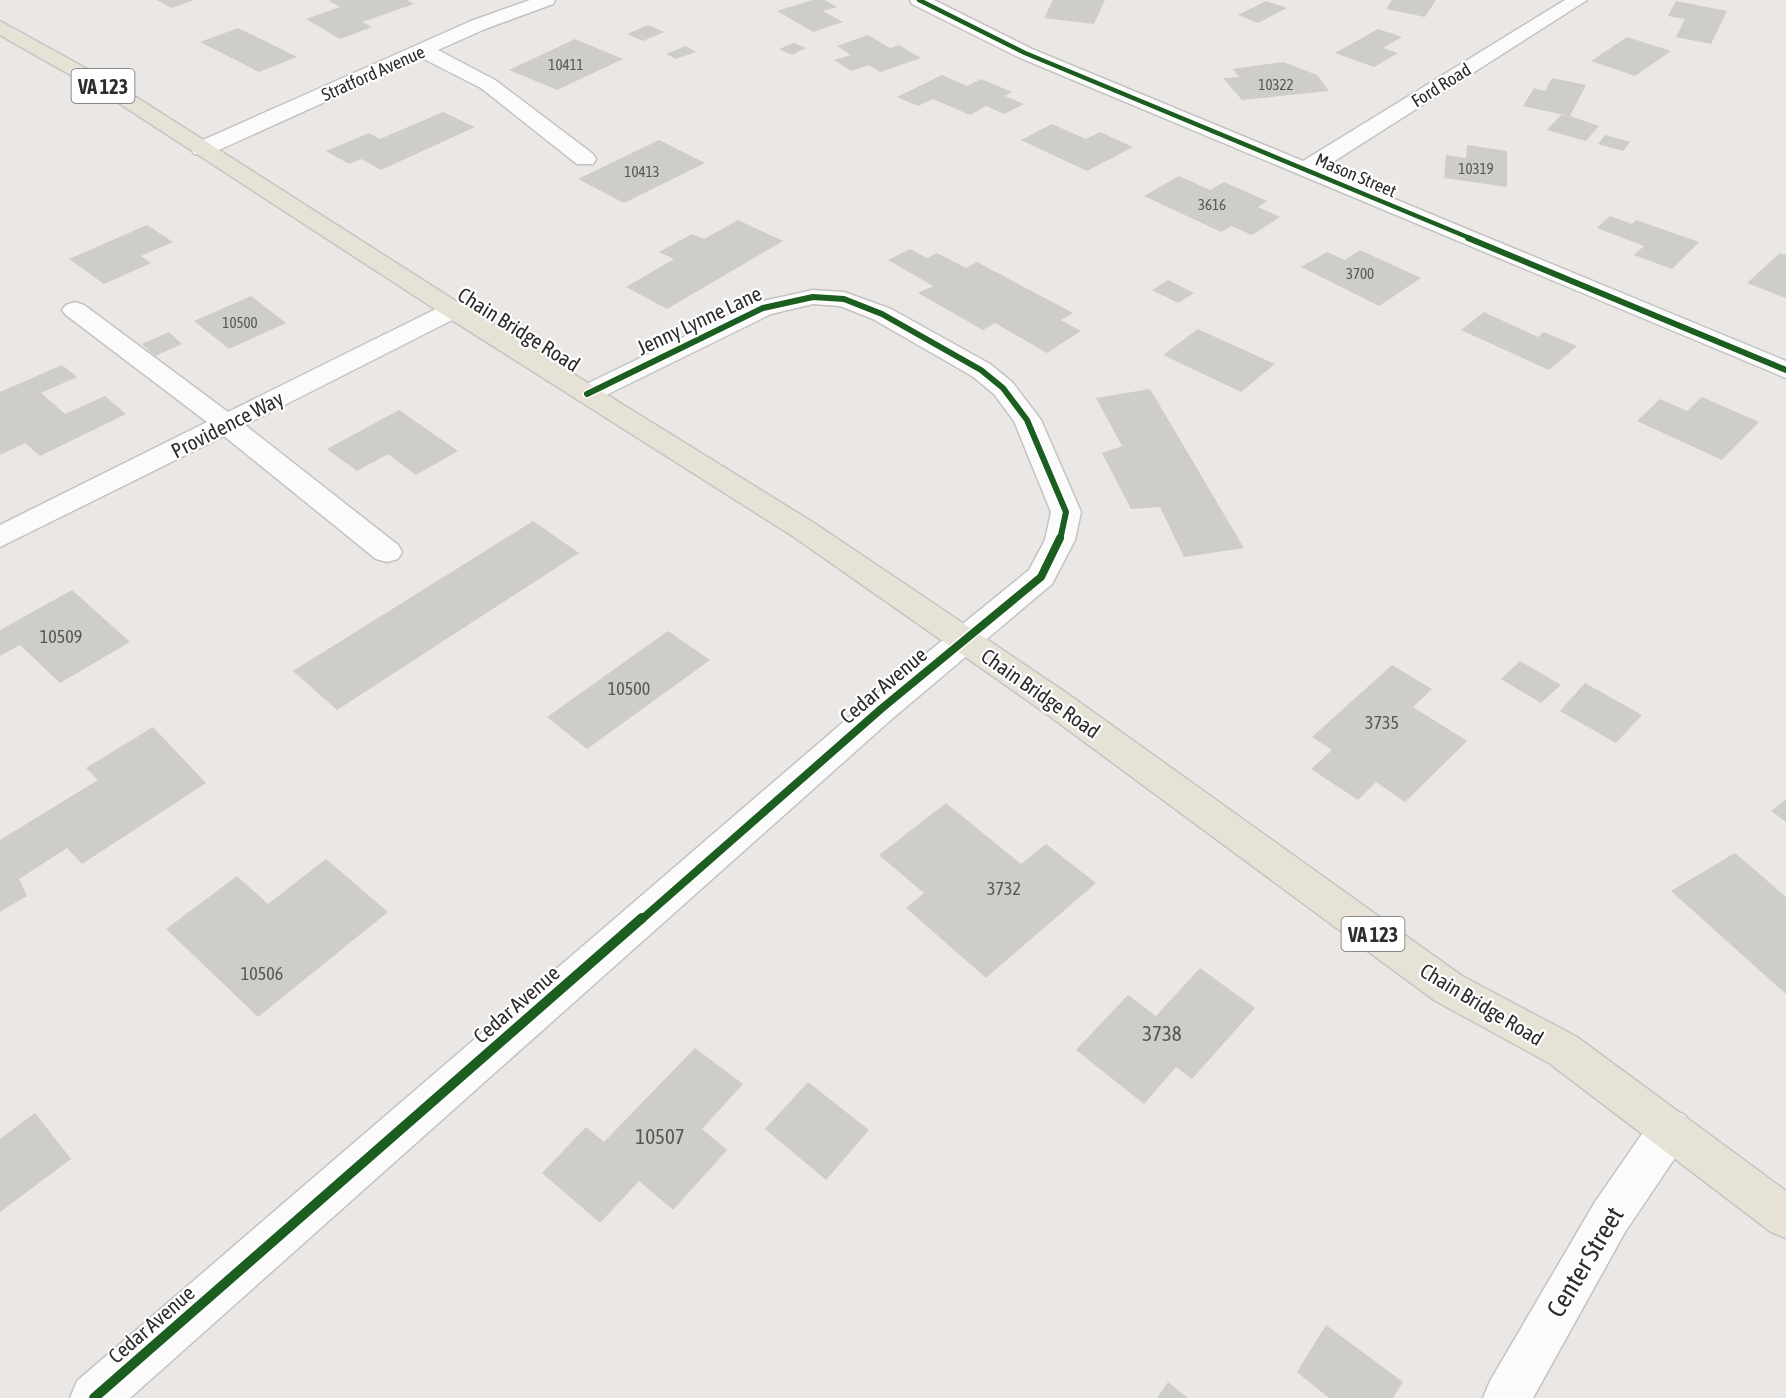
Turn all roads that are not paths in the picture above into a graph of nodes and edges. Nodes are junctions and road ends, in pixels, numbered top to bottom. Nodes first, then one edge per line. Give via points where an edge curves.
1 (546, 0) edge
2 (1578, 0) edge
3 (927, 1) edge
4 (0, 27) edge
5 (424, 51) junction
6 (202, 149) junction
7 (585, 159) dead end
8 (1304, 170) junction
9 (75, 310) dead end
10 (453, 310) junction
11 (1786, 370) edge
12 (587, 394) junction
13 (226, 424) junction
14 (0, 537) edge
15 (387, 552) dead end
16 (965, 640) junction
17 (1670, 1129) junction
18 (1786, 1218) edge
19 (94, 1398) edge
20 (1507, 1398) edge

1 - 5 street, Stratford Avenue via 478,25
2 - 8 street, Ford Road
3 - 8 street, Mason Street via 1025,53
4 - 6 main road, Chain Bridge Road / VA 123 via 118,94
5 - 6 street, Stratford Avenue
5 - 7 street via 488,84
6 - 10 main road, Chain Bridge Road / VA 123
8 - 11 street, Mason Street
9 - 13 street
10 - 12 main road, Chain Bridge Road / VA 123
10 - 13 street, Providence Way
12 - 16 main road, Chain Bridge Road / VA 123 via 804,530
12 - 16 street, Jenny Lynne Lane via 763,308 813,297 844,299 868,307 981,370 1003,388 1027,420 1066,512 1060,540 1041,577
13 - 14 street, Providence Way
13 - 15 street
16 - 17 main road, Chain Bridge Road / VA 123 via 1448,988 1563,1050
16 - 19 street, Cedar Avenue via 872,716
17 - 18 main road, Chain Bridge Road / VA 123
17 - 20 street, Center Street via 1610,1217

